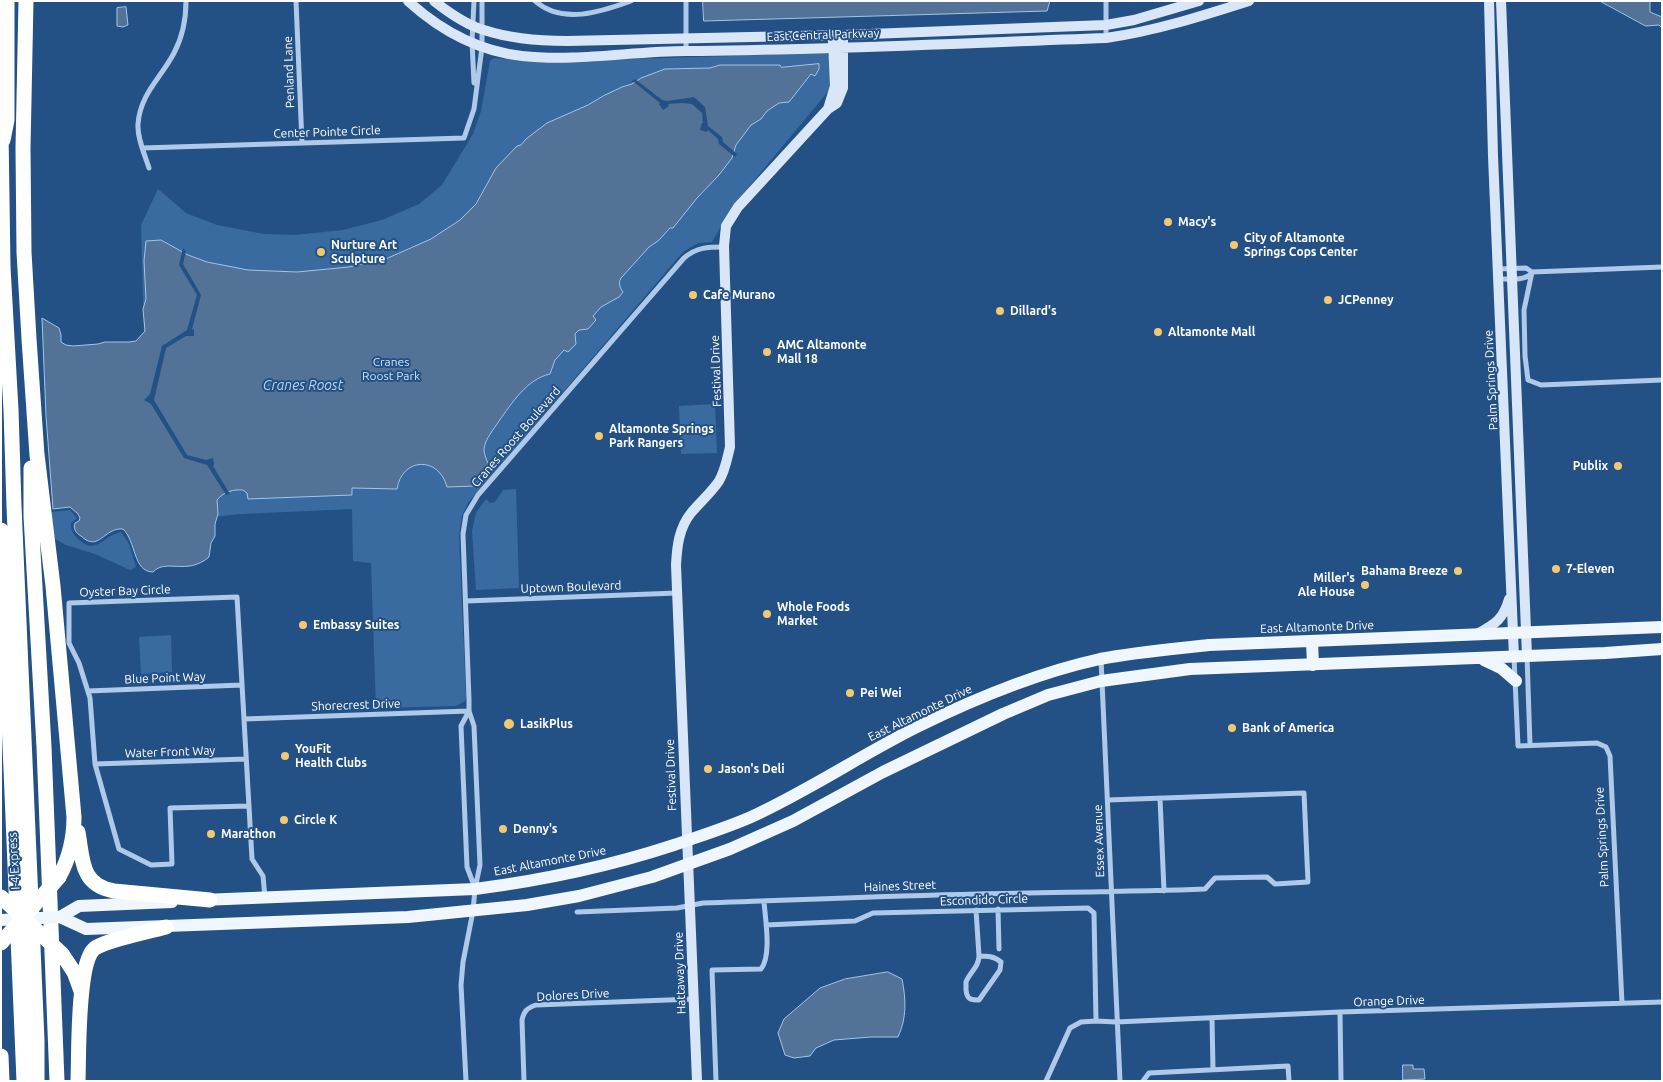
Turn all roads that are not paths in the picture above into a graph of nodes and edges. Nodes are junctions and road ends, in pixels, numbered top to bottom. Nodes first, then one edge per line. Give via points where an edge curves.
1 (7, 1) edge
2 (26, 1) edge
3 (186, 1) edge
4 (296, 1) edge
5 (408, 1) edge
6 (434, 1) edge
7 (474, 1) edge
8 (482, 1) edge
9 (535, 1) edge
10 (631, 1) edge
11 (686, 1) edge
12 (1106, 1) edge
13 (1199, 1) edge
14 (1249, 1) edge
15 (1489, 1) edge
16 (1501, 1) edge
17 (472, 25) junction
18 (1106, 25) junction
19 (482, 30) junction
20 (838, 35) junction
21 (687, 38) junction
22 (1106, 38) junction
23 (472, 42) junction
24 (482, 47) junction
25 (838, 47) junction
26 (686, 51) junction
27 (475, 92) junction
28 (1, 130) edge
29 (302, 143) junction
30 (2, 144) edge
31 (142, 148) junction
32 (149, 168) dead end
33 (724, 247) junction
34 (1662, 267) edge
35 (1532, 272) junction
36 (1498, 274) junction
37 (1511, 274) junction
38 (29, 339) junction
39 (1662, 380) edge
40 (1, 530) edge
41 (1512, 588) junction
42 (677, 593) junction
43 (466, 601) junction
44 (1662, 628) edge
45 (1520, 634) junction
46 (1473, 636) junction
47 (1312, 641) junction
48 (1662, 649) edge
49 (1527, 656) junction
50 (1514, 657) junction
51 (1480, 658) junction
52 (1101, 659) junction
53 (1313, 665) junction
54 (1101, 681) junction
55 (1516, 681) junction
56 (242, 685) junction
57 (88, 691) junction
58 (469, 710) junction
59 (244, 719) junction
60 (1530, 746) junction
61 (246, 759) junction
62 (95, 764) junction
63 (1160, 798) junction
64 (1108, 800) junction
65 (249, 806) junction
66 (74, 816) junction
67 (686, 841) junction
68 (688, 864) junction
69 (475, 889) junction
70 (1164, 890) junction
71 (1111, 892) junction
72 (1, 897) edge
73 (265, 898) junction
74 (210, 900) junction
75 (764, 901) junction
76 (690, 905) junction
77 (998, 909) junction
78 (976, 910) junction
79 (473, 911) junction
80 (577, 912) dead end
81 (60, 917) junction
82 (24, 918) junction
83 (1, 920) edge
84 (766, 925) junction
85 (166, 927) junction
86 (1, 943) edge
87 (1000, 949) dead end
88 (978, 956) junction
89 (81, 995) junction
90 (694, 1000) junction
91 (1662, 1002) edge
92 (1622, 1004) junction
93 (1340, 1012) junction
94 (1212, 1018) junction
95 (1096, 1021) junction
96 (1116, 1022) junction
97 (1, 1056) edge
98 (1213, 1070) junction
99 (2, 1081) edge
100 (24, 1081) edge
101 (37, 1081) edge
102 (57, 1081) edge
103 (78, 1081) edge
104 (466, 1081) edge
105 (524, 1081) edge
106 (697, 1081) edge
107 (716, 1081) edge
108 (1046, 1081) edge
109 (1120, 1081) edge
110 (1143, 1081) edge
111 (1289, 1081) edge
112 (1341, 1081) edge

1 - 30 highway via 7,120
2 - 38 highway via 23,148
3 - 31 street via 182,31 174,53 143,100 138,126
4 - 29 street, Penland Lane
5 - 23 main road, East Central Parkway via 444,30
6 - 17 main road, East Central Parkway
7 - 17 street, Center Pointe Circle
8 - 19 street, Center Pointe Circle
9 - 10 street via 542,8 568,15 603,12
11 - 21 street
12 - 18 street
13 - 18 main road, East Central Parkway
14 - 22 main road, East Central Parkway via 1161,28
15 - 36 main road, Palm Springs Drive
16 - 37 main road, Palm Springs Drive
17 - 19 main road, East Central Parkway
17 - 23 street, Center Pointe Circle
18 - 20 main road, East Central Parkway
18 - 22 street
19 - 21 main road, East Central Parkway via 532,40
19 - 24 street, Center Pointe Circle
20 - 21 main road, East Central Parkway
20 - 25 main road, Festival Drive
21 - 26 street
22 - 25 main road, East Central Parkway
23 - 24 main road, East Central Parkway
23 - 27 street, Center Pointe Circle
24 - 26 main road, East Central Parkway via 520,56 556,58
24 - 27 street, Center Pointe Circle
25 - 26 main road, East Central Parkway
25 - 33 main road, Festival Drive via 843,88 837,103 738,207 726,226
27 - 29 street, Center Pointe Circle via 474,109 464,138
28 - 30 highway, I-4 Express
29 - 31 street, Center Pointe Circle
30 - 101 highway, I-4 Express via 3,267
31 - 32 street
33 - 42 main road, Festival Drive via 730,447 720,480 690,515 680,535
33 - 43 street, Cranes Roost Boulevard via 696,249 684,258 471,504 464,524
34 - 35 street
35 - 37 street via 1526,268
35 - 37 street via 1528,277
35 - 39 street via 1524,310 1528,380 1540,385
36 - 37 street
36 - 37 street
36 - 41 main road, Palm Springs Drive
37 - 45 main road, Palm Springs Drive
38 - 66 highway via 37,454
38 - 102 highway via 31,516
40 - 100 highway, I-4 Express
41 - 45 main road, Palm Springs Drive
41 - 46 main road via 1497,624
42 - 43 street, Uptown Boulevard
42 - 67 main road, Festival Drive
43 - 58 street, Cranes Roost Boulevard
44 - 45 main road, East Altamonte Drive
45 - 46 main road, East Altamonte Drive
45 - 49 main road, Palm Springs Drive
45 - 50 main road, Palm Springs Drive
46 - 47 main road, East Altamonte Drive
47 - 52 main road, East Altamonte Drive via 1209,645
47 - 53 main road
48 - 49 main road
49 - 50 main road
49 - 60 street, Palm Springs Drive
50 - 51 main road
50 - 55 street, Palm Springs Drive
51 - 53 main road
51 - 55 main road via 1502,668
52 - 54 street, Essex Avenue
52 - 67 main road, East Altamonte Drive via 1027,679 977,700 916,728 751,817
53 - 54 main road via 1190,669
54 - 64 street, Essex Avenue
54 - 68 main road via 1048,695 1003,714 883,772 793,821
55 - 60 street, Palm Springs Drive via 1518,746
56 - 57 street, Blue Point Way
56 - 57 street, Oyster Bay Circle via 237,597 70,603 69,643
56 - 59 street, Oyster Bay Circle
57 - 62 street, Oyster Bay Circle
58 - 59 street, Shorecrest Drive
58 - 69 street, Cranes Roost Boulevard via 474,726 480,864
58 - 69 street, Cranes Roost Boulevard via 461,726 467,867
59 - 61 street, Oyster Bay Circle
60 - 92 street, Palm Springs Drive via 1597,743 1606,747 1610,756
61 - 62 street, Water Front Way
61 - 65 street, Oyster Bay Circle
62 - 65 street, Oyster Bay Circle via 119,849 151,865 172,864 170,808
63 - 64 street
63 - 70 street
63 - 70 street, Haines Street via 1304,793 1308,882 1275,884 1266,877 1215,878 1205,889
64 - 71 street, Essex Avenue
65 - 73 street, Oyster Bay Circle via 252,860 263,876
66 - 74 highway via 86,873 96,885 114,891
66 - 82 highway, bridge via 68,861 59,877
67 - 68 main road, Festival Drive
67 - 69 main road, East Altamonte Drive via 585,871
68 - 76 main road, Hattaway Drive
68 - 79 main road via 579,896
69 - 73 main road, East Altamonte Drive
69 - 79 street, Cranes Roost Boulevard
70 - 71 street, Haines Street
71 - 75 street, Haines Street
71 - 96 street, Essex Avenue
72 - 82 highway, bridge
73 - 74 main road, East Altamonte Drive
74 - 81 main road, East Altamonte Drive via 79,906
75 - 76 street, Haines Street
75 - 84 street
76 - 80 street, Haines Street
76 - 90 main road, Hattaway Drive
77 - 78 street, Escondido Circle
77 - 87 street
77 - 95 street, Escondido Circle via 1073,907 1088,908 1094,913
78 - 84 street, Escondido Circle via 874,913 854,921
78 - 88 street
79 - 85 main road via 408,917
79 - 104 street, Cranes Roost Boulevard via 461,984
81 - 82 main road, bridge
81 - 85 main road via 86,930
82 - 83 main road, bridge
82 - 86 highway, bridge
82 - 89 highway, bridge via 62,954 74,972
84 - 107 street via 767,948 761,969 712,970
85 - 89 highway via 95,948 88,958
88 - 88 street via 977,965 966,983 967,997 975,1000 979,1000 1000,970 1001,962 991,956
89 - 103 highway
90 - 105 street, Dolores Drive via 536,1005 529,1008 522,1020
90 - 106 main road, Hattaway Drive
91 - 92 street, Orange Drive
92 - 93 street, Orange Drive
93 - 94 street, Orange Drive
93 - 112 street
94 - 96 street, Orange Drive
94 - 98 street
95 - 96 street
95 - 108 street via 1081,1022 1070,1028
96 - 109 street, Essex Avenue
97 - 99 highway
98 - 110 street via 1149,1073
98 - 111 street via 1288,1066

